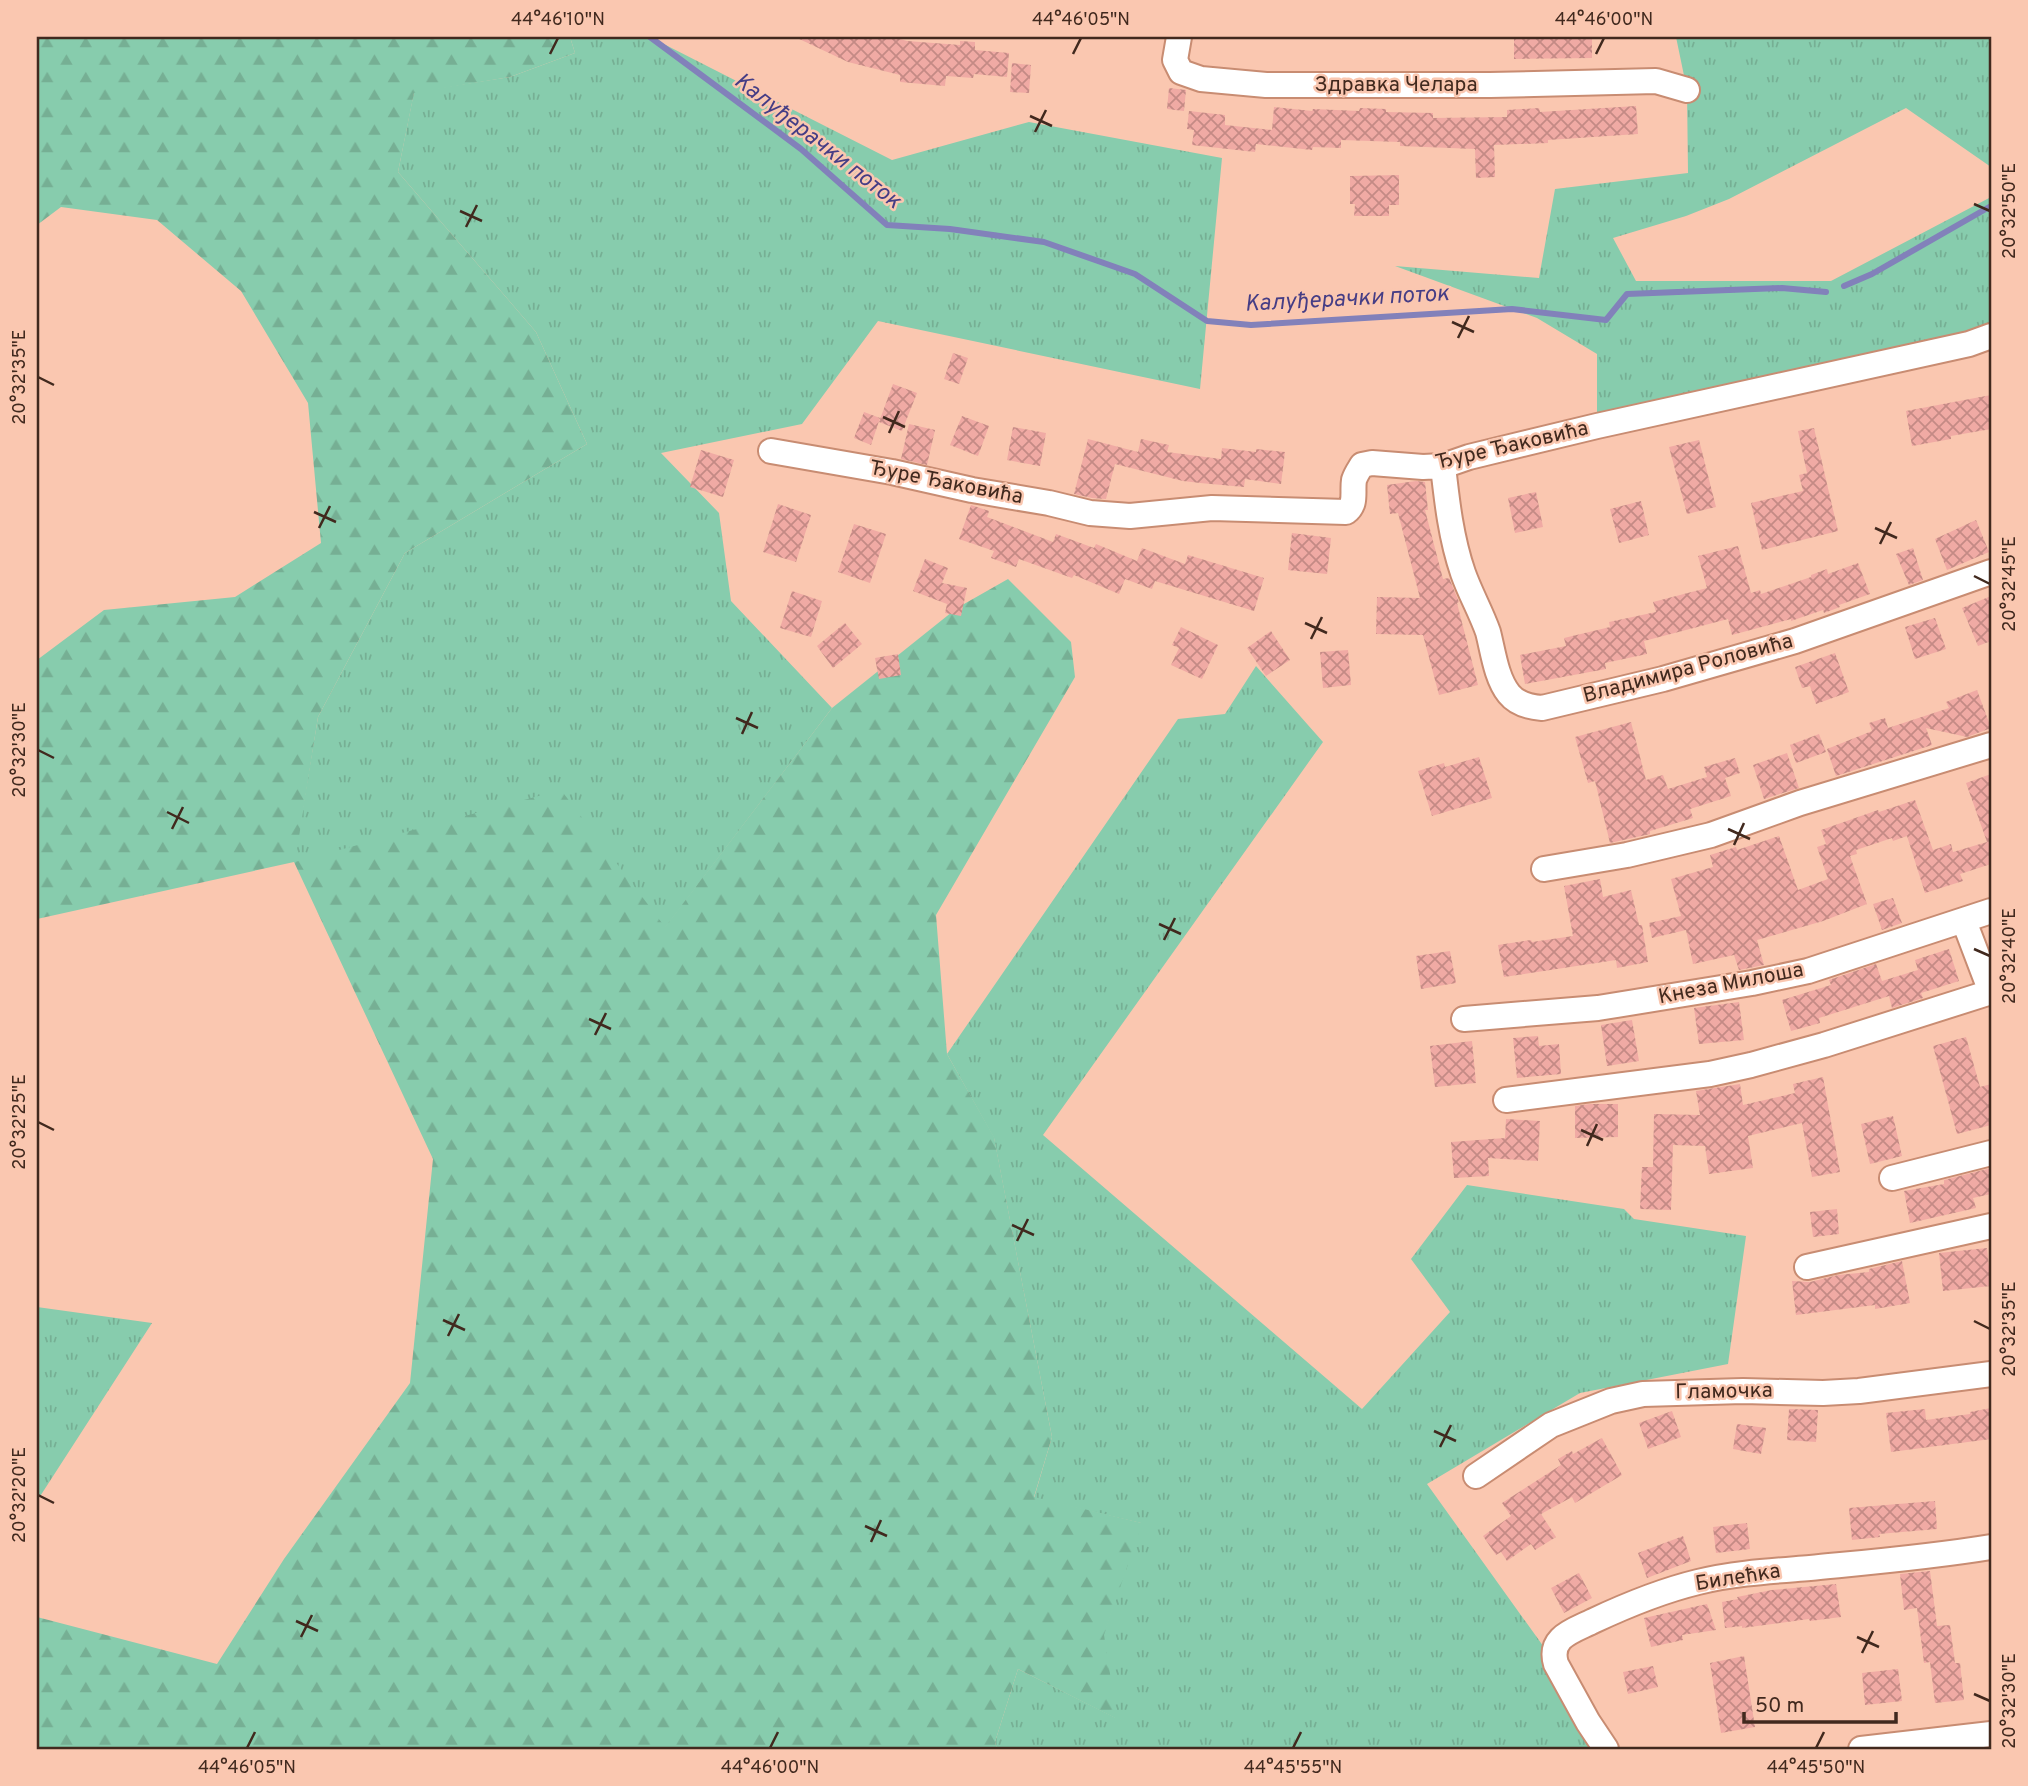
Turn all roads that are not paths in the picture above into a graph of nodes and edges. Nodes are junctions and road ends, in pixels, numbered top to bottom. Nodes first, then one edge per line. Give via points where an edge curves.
1 (1171, 37) edge
2 (1179, 37) edge
3 (1687, 90) dead end
4 (1991, 336) edge
5 (771, 451) dead end
6 (1443, 466) junction
7 (1991, 572) edge
8 (1991, 745) edge
9 (1544, 869) dead end
10 (1991, 911) edge
11 (1964, 921) junction
12 (1991, 992) edge
13 (1464, 1019) dead end
14 (1506, 1100) dead end
15 (1991, 1153) edge
16 (1892, 1178) dead end
17 (1991, 1226) edge
18 (1807, 1267) dead end
19 (1991, 1374) edge
20 (1476, 1476) dead end
21 (1991, 1547) edge
22 (1991, 1734) edge
23 (1606, 1749) edge
24 (1861, 1749) edge

1 - 2 street, Здравка Челара
2 - 3 street, Здравка Челара via 1175,60 1181,72 1201,79 1280,85 1656,81
4 - 6 street, Ђуре Ђаковића
5 - 6 street, Ђуре Ђаковића via 1090,513 1130,516 1212,508 1346,512 1353,503 1353,483 1362,465
6 - 7 street, Владимира Роловића via 1463,573 1487,629 1501,680 1508,693 1529,707 1542,708 1664,679 1796,641
8 - 9 street via 1711,835
10 - 11 street, Кнеза Милоша
11 - 12 street
11 - 13 street, Кнеза Милоша via 1752,984 1598,1007
12 - 14 street via 1751,1065
15 - 16 street
17 - 18 street
19 - 20 street, Гламочка via 1847,1391 1643,1394 1611,1401 1551,1425
21 - 23 street, Билећка via 1701,1581 1622,1607 1565,1635 1553,1654 1556,1664
22 - 24 street

